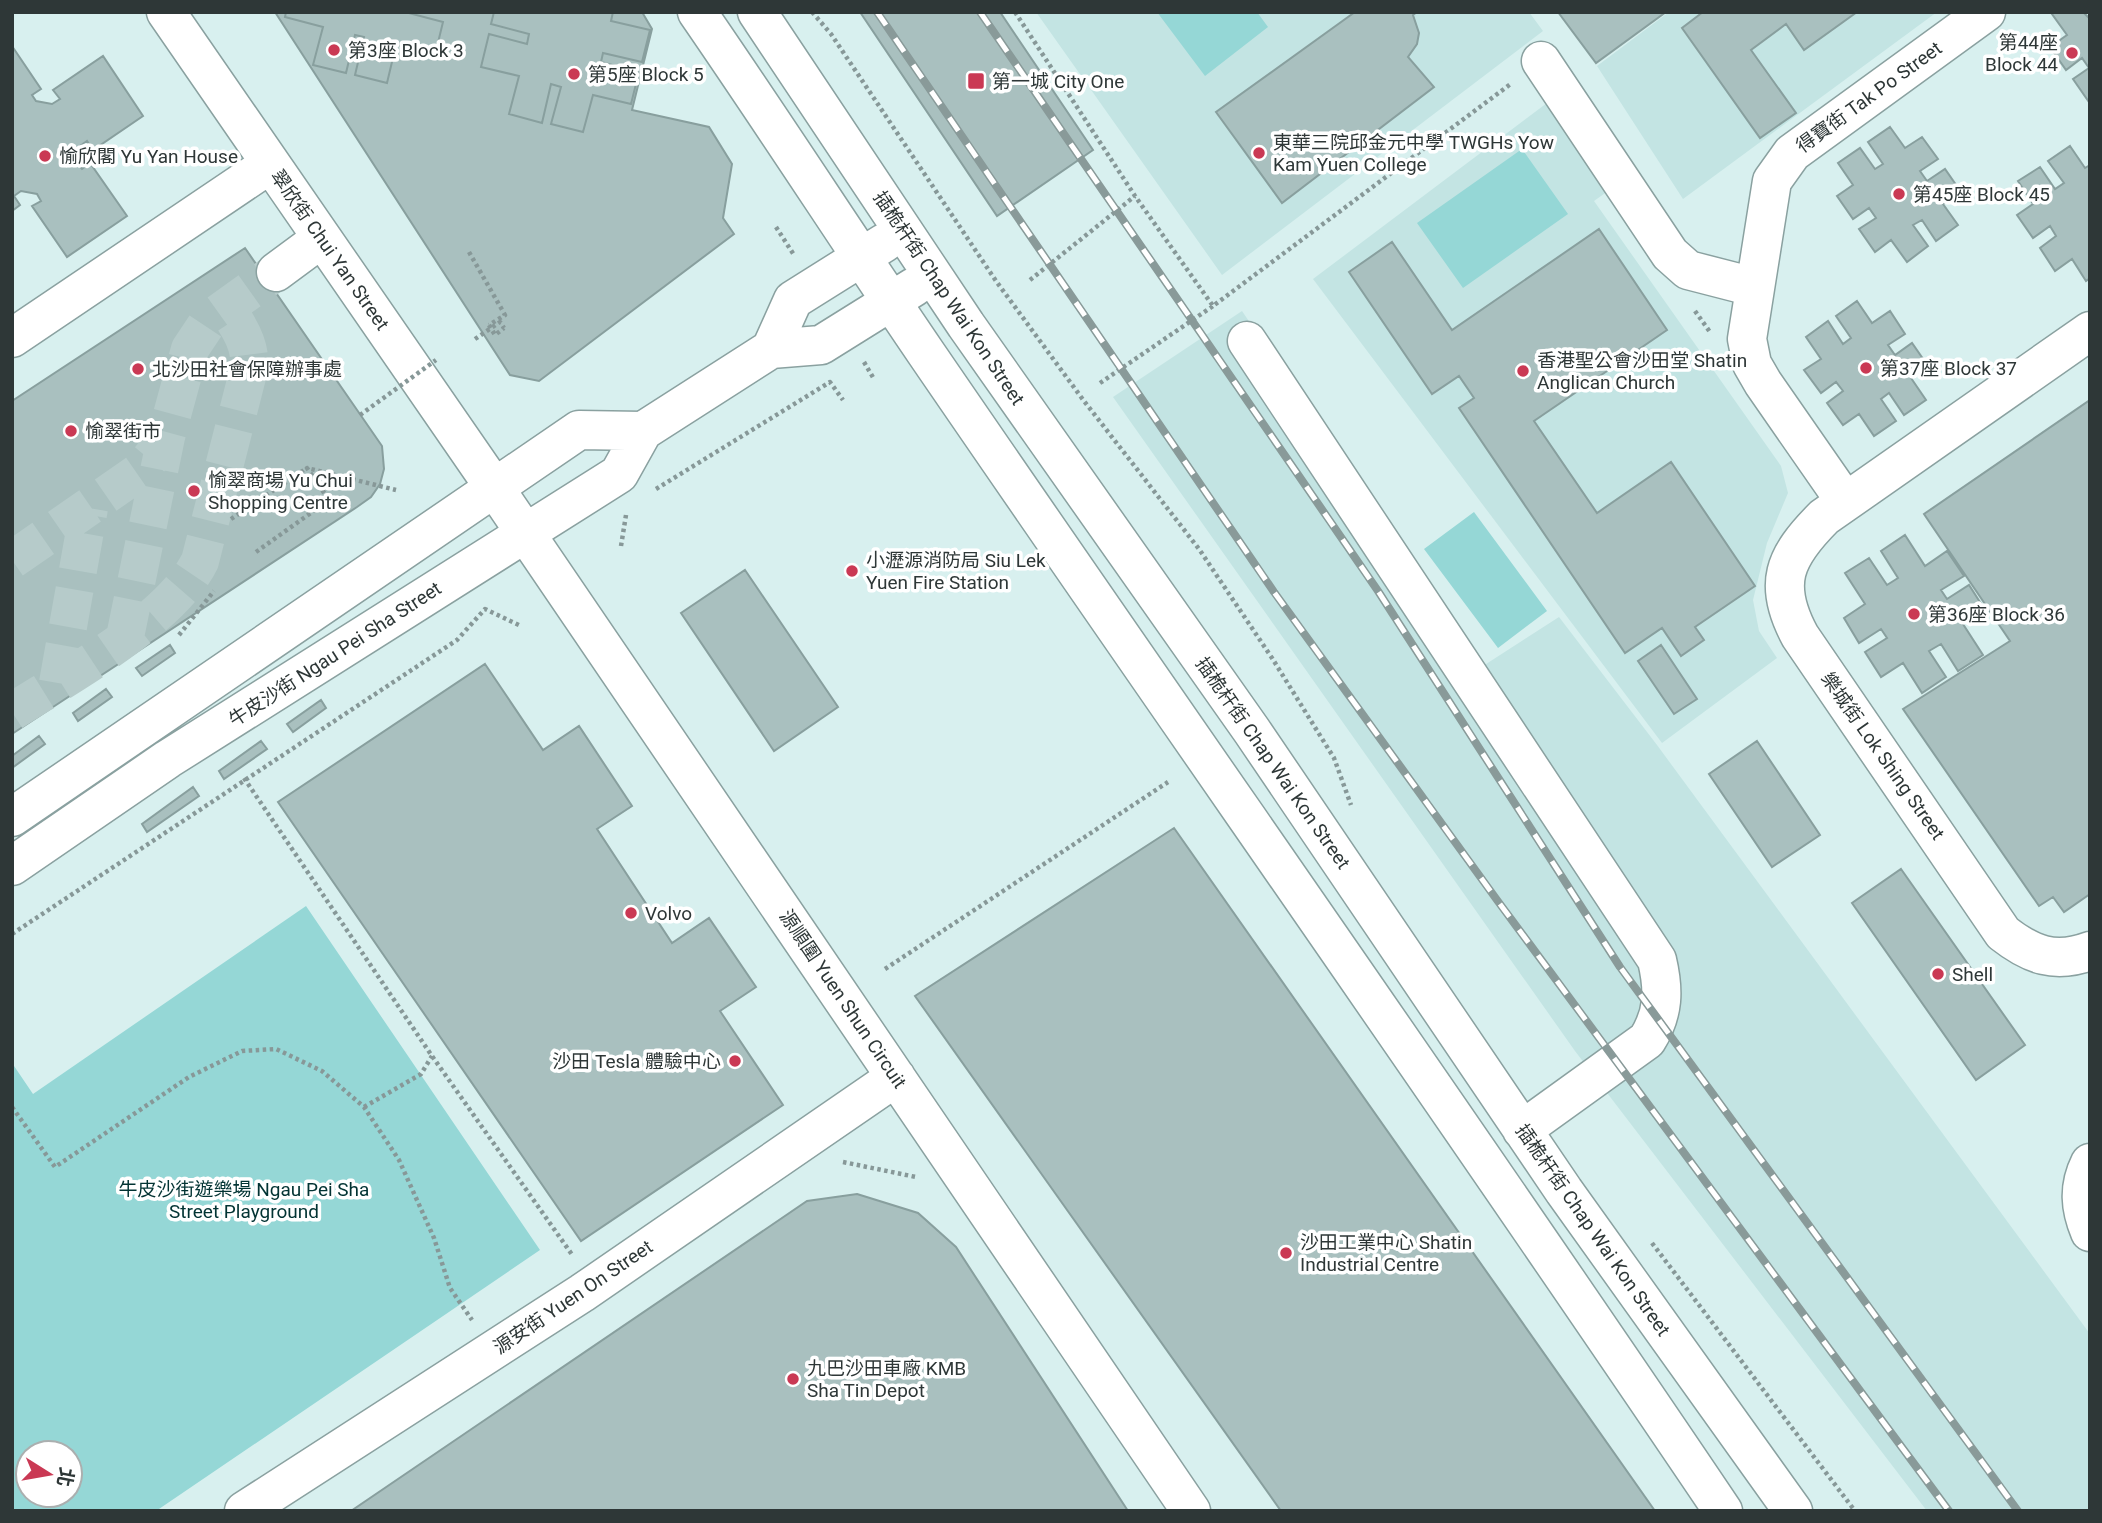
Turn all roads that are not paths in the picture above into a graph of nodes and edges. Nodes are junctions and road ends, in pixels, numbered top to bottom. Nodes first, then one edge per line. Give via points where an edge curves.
1 (166, 12) edge
2 (697, 12) edge
3 (757, 12) edge
4 (1986, 12) edge
5 (1541, 61) road end
6 (270, 164) junction
7 (903, 230) junction
8 (322, 238) junction
9 (862, 257) junction
10 (276, 272) tunnel mouth
11 (933, 275) junction
12 (1754, 287) junction
13 (891, 301) junction
14 (2090, 331) edge
15 (12, 338) edge
16 (1247, 341) dead end
17 (771, 349) junction
18 (643, 431) junction
19 (494, 486) junction
20 (1845, 501) junction
21 (525, 532) junction
22 (12, 817) edge
23 (12, 866) edge
24 (2090, 951) edge
25 (896, 1077) junction
26 (1522, 1130) junction
27 (2090, 1163) edge
28 (2090, 1232) edge
29 (244, 1511) edge
30 (1191, 1511) edge
31 (1723, 1511) edge
32 (1793, 1511) edge

1 - 6 street, 翠欣街 Chui Yan Street
2 - 9 street
3 - 7 street, 插桅杆街 Chap Wai Kon Street
4 - 12 street, 得寶街 Tak Po Street via 1792,153 1772,181
5 - 12 street via 1670,254 1688,270
6 - 8 street, 翠欣街 Chui Yan Street
6 - 15 street
7 - 9 street
7 - 11 street, 插桅杆街 Chap Wai Kon Street
8 - 10 street
8 - 19 street, 翠欣街 Chui Yan Street
9 - 13 street
9 - 17 street via 793,300
11 - 13 street, 牛皮沙街 Ngau Pei Sha Street
11 - 26 street, 插桅杆街 Chap Wai Kon Street via 1252,731
12 - 20 street, 得寶街 Tak Po Street via 1747,339 1752,364
13 - 17 street, 牛皮沙街 Ngau Pei Sha Street via 821,345
13 - 31 street via 1485,1157
14 - 20 street, 樂城街 Lok Shing Street
16 - 26 street via 1657,960 1662,1004 1647,1040
17 - 18 street, 牛皮沙街 Ngau Pei Sha Street
18 - 19 street via 579,430
18 - 21 street, 牛皮沙街 Ngau Pei Sha Street via 620,474
19 - 21 street, 源順圍 Yuen Shun Circuit
19 - 22 street
20 - 24 street, 樂城街 Lok Shing Street via 1805,536 1791,556 1783,594 1800,636 2003,933 2040,957 2060,959
21 - 23 street, 牛皮沙街 Ngau Pei Sha Street via 168,759
21 - 25 street, 源順圍 Yuen Shun Circuit
25 - 29 street, 源安街 Yuen On Street via 582,1293
25 - 30 street, 源順圍 Yuen Shun Circuit
26 - 32 street, 插桅杆街 Chap Wai Kon Street
27 - 28 street via 2081,1181 2082,1213

